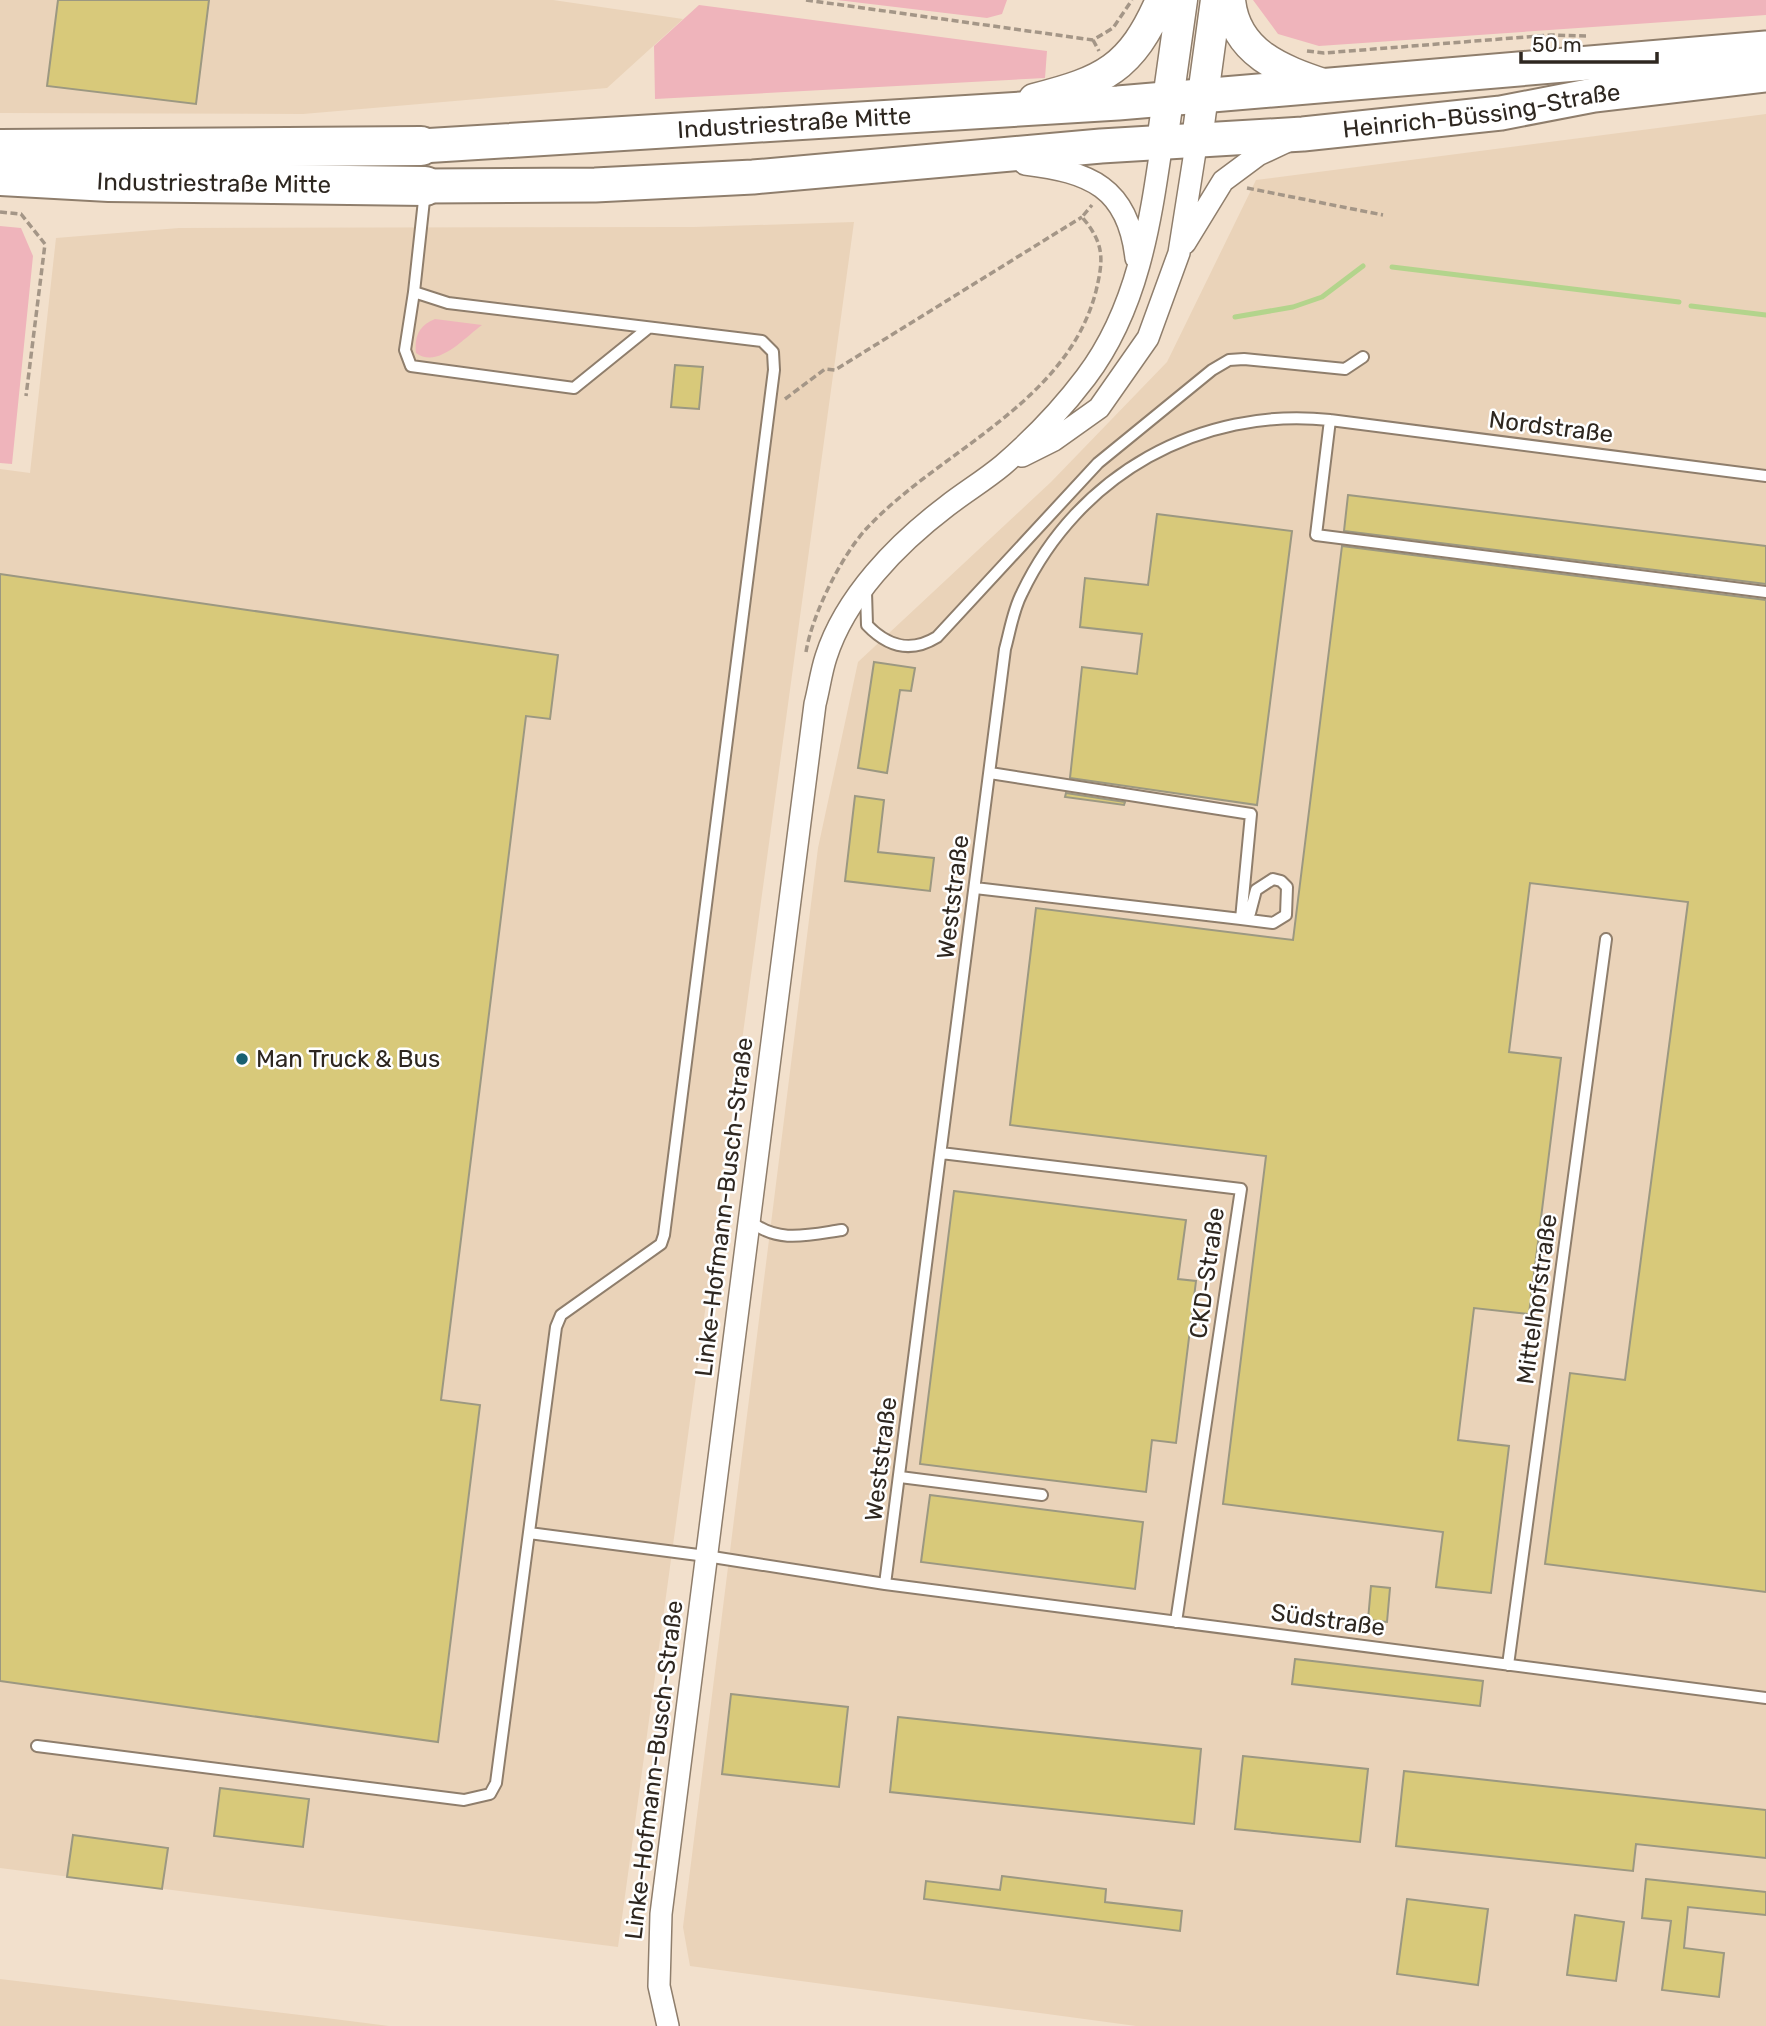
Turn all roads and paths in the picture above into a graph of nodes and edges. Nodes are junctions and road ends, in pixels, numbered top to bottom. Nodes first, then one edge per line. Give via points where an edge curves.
1 (806, 0) edge
2 (1132, 0) edge
3 (1161, 0) edge
4 (1182, 0) edge
5 (1216, 0) edge
6 (1230, 0) edge
7 (1592, 36) dead end
8 (1093, 40) junction
9 (1766, 48) edge
10 (1300, 50) dead end
11 (1111, 72) junction
12 (1766, 75) edge
13 (1329, 86) junction
14 (1203, 97) junction
15 (1170, 99) junction
16 (989, 110) junction
17 (1303, 134) junction
18 (1197, 139) junction
19 (1162, 142) junction
20 (0, 149) edge
21 (978, 157) junction
22 (423, 166) junction
23 (0, 176) edge
24 (1223, 181) junction
25 (1104, 190) junction
26 (0, 212) edge
27 (1383, 215) dead end
28 (1082, 217) junction
29 (1179, 253) junction
30 (1138, 271) junction
31 (414, 292) junction
32 (647, 329) junction
33 (1363, 357) dead end
34 (26, 396) dead end
35 (770, 398) junction
36 (1331, 420) junction
37 (1001, 467) junction
38 (1766, 476) edge
39 (868, 582) junction
40 (1766, 592) edge
41 (805, 656) dead end
42 (990, 774) junction
43 (975, 888) junction
44 (1241, 919) junction
45 (1606, 939) dead end
46 (941, 1153) junction
47 (748, 1220) junction
48 (842, 1230) dead end
49 (900, 1477) junction
50 (1042, 1495) dead end
51 (528, 1533) junction
52 (706, 1556) junction
53 (885, 1584) junction
54 (1176, 1622) junction
55 (1508, 1665) junction
56 (1766, 1698) edge
57 (37, 1746) dead end
58 (668, 2026) edge

1 - 8 path
2 - 8 path via 1113,28
3 - 11 street via 1131,54
4 - 15 street
5 - 14 street
6 - 13 street via 1243,40 1260,57
7 - 10 path via 1551,35 1324,53
8 - 11 path
9 - 13 main road, Heinrich-Büssing-Straße
11 - 16 street via 1074,89
12 - 17 main road, Heinrich-Büssing-Straße via 1594,95 1501,113
13 - 14 main road, Heinrich-Büssing-Straße
14 - 15 main road, Heinrich-Büssing-Straße
14 - 18 street
15 - 16 main road, Industriestraße Mitte
15 - 19 street
16 - 22 main road, Industriestraße Mitte
17 - 18 main road, Heinrich-Büssing-Straße
17 - 24 street via 1258,155
18 - 19 main road, Heinrich-Büssing-Straße
18 - 29 street, Linke-Hofmann-Busch-Straße
19 - 21 main road, Industriestraße Mitte
19 - 30 street, Linke-Hofmann-Busch-Straße via 1153,213
20 - 22 highway, Industriestraße Mitte
21 - 22 main road, Industriestraße Mitte via 740,178 595,185
21 - 25 street via 1063,169 1087,176
22 - 23 highway, Industriestraße Mitte via 109,182
22 - 31 lane
24 - 27 path
24 - 29 street
25 - 28 path
25 - 30 street via 1125,212 1132,228
26 - 34 path via 22,214 45,244
28 - 35 path via 835,370 825,369 788,399
28 - 41 path via 1097,236 1101,252 1093,300 1077,336 1051,373 995,426 916,484 866,529 838,573
29 - 37 street, Linke-Hofmann-Busch-Straße via 1148,338 1099,408 1054,440
30 - 37 street, Linke-Hofmann-Busch-Straße via 1124,312 1086,376
31 - 32 lane via 448,303
31 - 32 lane via 405,350 411,366 574,388
32 - 35 lane via 762,341 773,352
33 - 39 lane via 1345,369 1244,359 1228,360 1212,370 1098,463 937,637 921,647 907,649 877,636 867,625
35 - 51 lane via 664,1235 661,1244 561,1315
36 - 38 lane, Nordstraße
36 - 40 lane via 1316,536
36 - 42 lane, Weststraße via 1272,418 1211,428 1141,461 1091,497 1051,542 1020,595 1005,649
37 - 39 street, Linke-Hofmann-Busch-Straße via 945,507
39 - 47 street, Linke-Hofmann-Busch-Straße via 826,657 815,704
42 - 43 lane, Weststraße
42 - 44 lane via 1251,814
43 - 44 lane
43 - 46 lane, Weststraße
44 - 44 lane via 1279,920 1286,915 1287,887 1273,879 1261,884 1251,913
45 - 55 lane, Mittelhofstraße
46 - 49 lane, Weststraße
46 - 54 lane, CKD-Straße via 1241,1188
47 - 48 lane via 764,1233 789,1237
47 - 52 street, Linke-Hofmann-Busch-Straße
49 - 50 lane
49 - 53 lane, Weststraße
51 - 52 lane, Südstraße
51 - 57 lane via 491,1794 464,1800
52 - 53 lane, Südstraße
52 - 58 street, Linke-Hofmann-Busch-Straße via 661,1914 658,1966
53 - 54 lane, Südstraße
54 - 55 lane, Südstraße
55 - 56 lane, Südstraße

